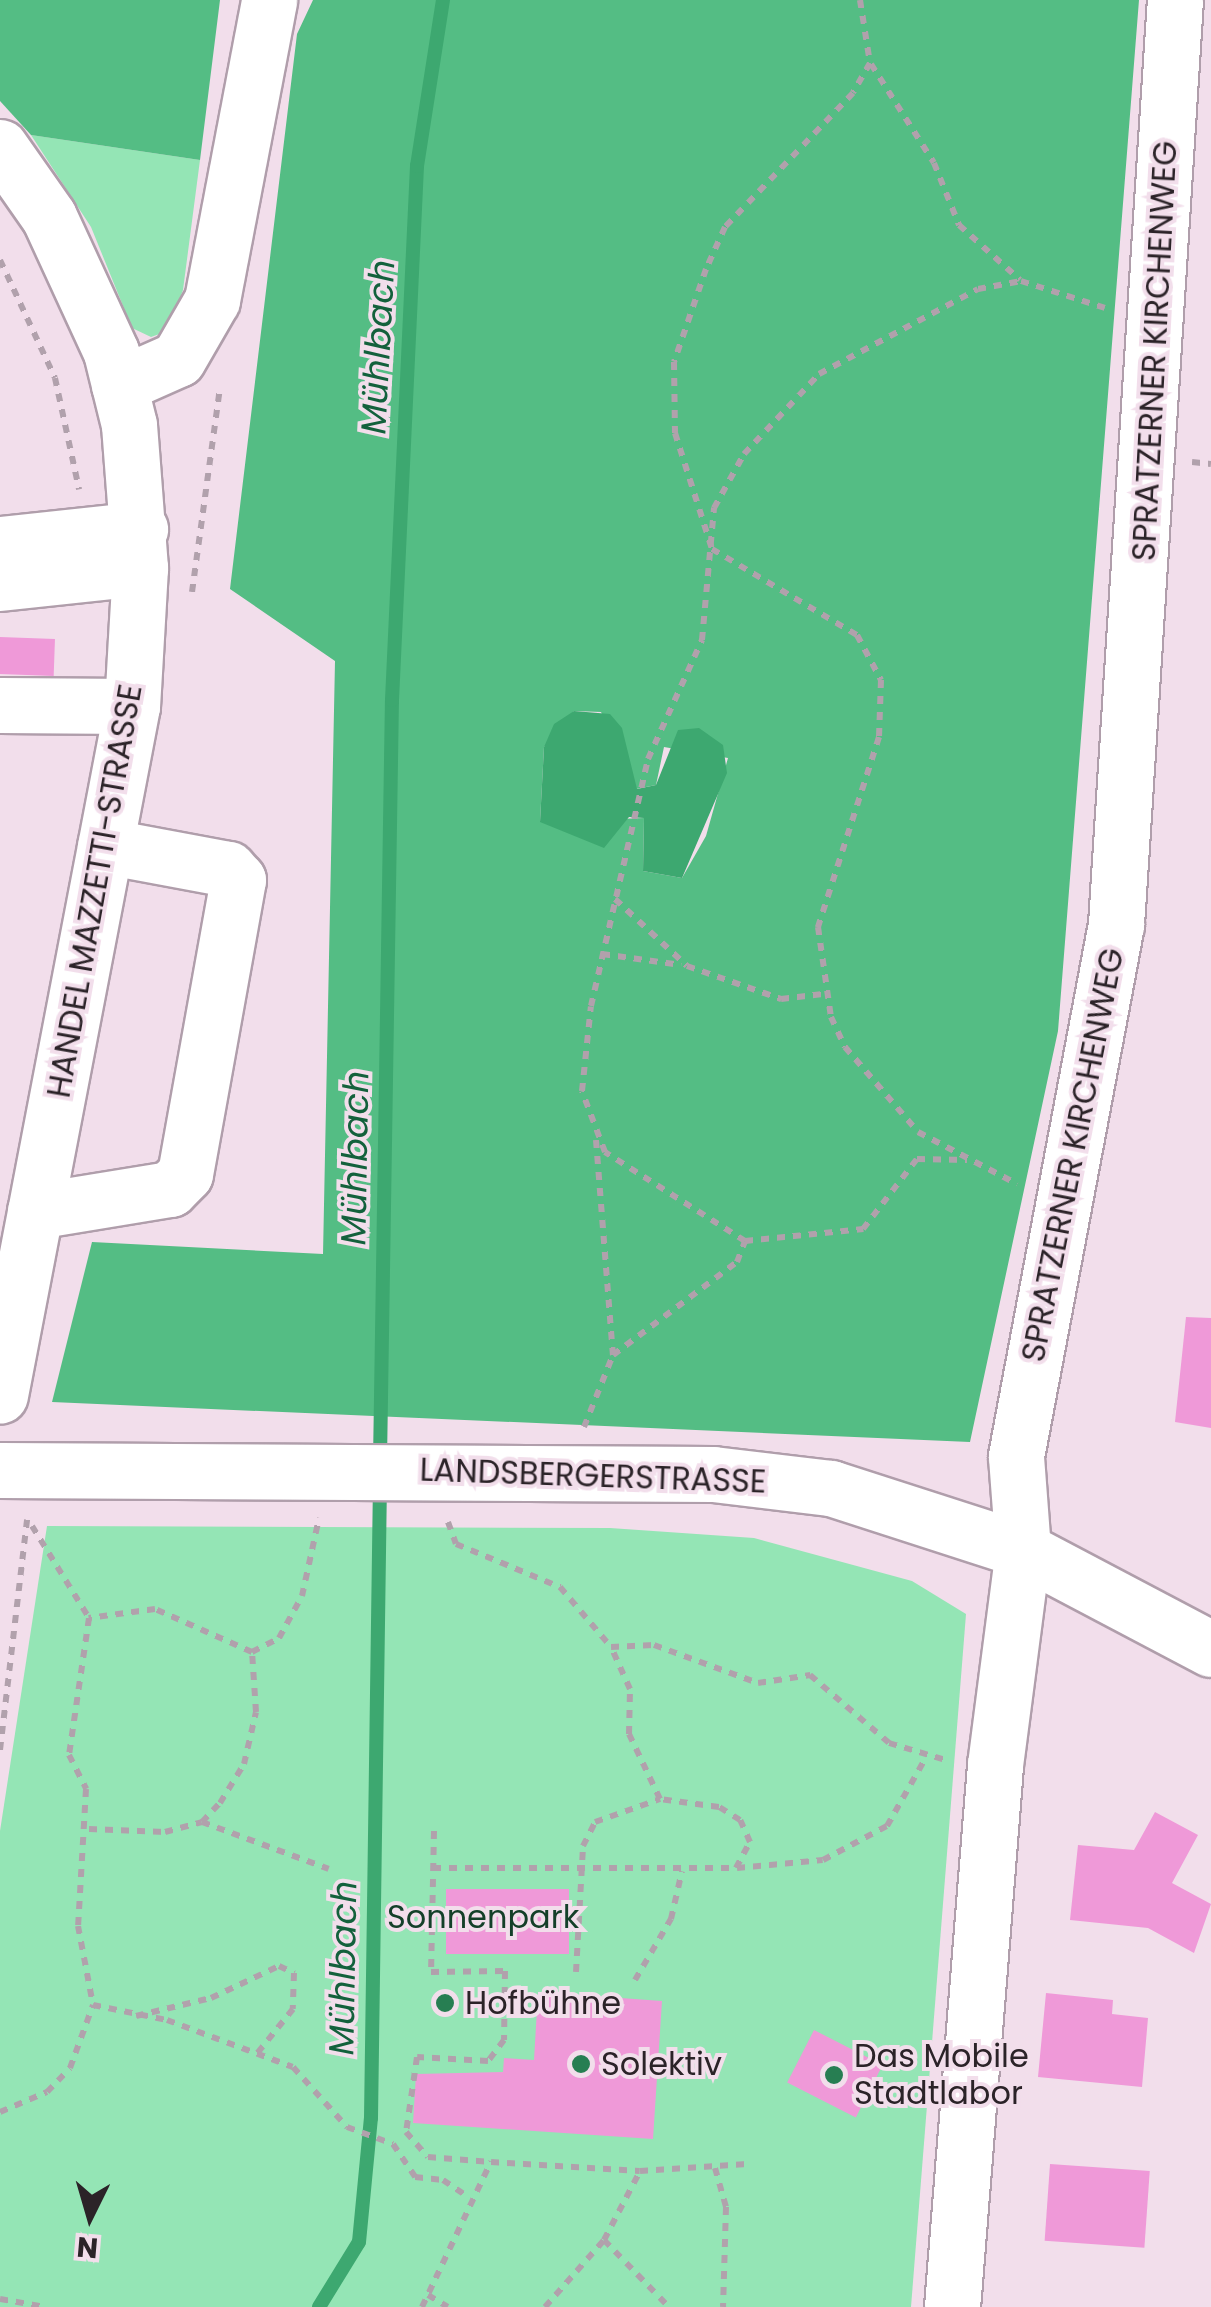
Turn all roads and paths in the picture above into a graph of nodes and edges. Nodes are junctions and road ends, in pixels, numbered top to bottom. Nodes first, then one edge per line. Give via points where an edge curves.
1 (269, 0) edge
2 (860, 0) edge
3 (1175, 0) edge
4 (870, 63) junction
5 (0, 147) edge
6 (0, 260) edge
7 (1021, 281) junction
8 (1157, 330) junction
9 (120, 385) junction
10 (83, 532) junction
11 (0, 544) edge
12 (140, 548) junction
13 (712, 549) junction
14 (0, 583) edge
15 (0, 704) edge
16 (132, 706) junction
17 (105, 846) junction
18 (616, 898) junction
19 (602, 954) junction
20 (687, 966) junction
21 (823, 994) junction
22 (596, 1139) junction
23 (973, 1160) junction
24 (1064, 1202) junction
25 (35, 1211) junction
26 (746, 1241) junction
27 (613, 1354) junction
28 (0, 1395) edge
29 (570, 1472) junction
30 (10, 1491) edge
31 (322, 1491) junction
32 (439, 1492) junction
33 (30, 1524) junction
34 (1022, 1550) junction
35 (89, 1618) junction
36 (611, 1647) junction
37 (1211, 1649) edge
38 (252, 1652) junction
39 (0, 1750) edge
40 (926, 1759) junction
41 (995, 1765) junction
42 (660, 1799) junction
43 (202, 1822) junction
44 (89, 1829) junction
45 (434, 1831) dead end
46 (578, 1866) junction
47 (329, 1868) dead end
48 (433, 1868) junction
49 (736, 1868) junction
50 (682, 1871) junction
51 (576, 1972) dead end
52 (636, 1980) dead end
53 (94, 2004) junction
54 (126, 2019) junction
55 (254, 2057) junction
56 (0, 2112) edge
57 (491, 2162) junction
58 (748, 2164) dead end
59 (715, 2168) junction
60 (640, 2171) junction
61 (468, 2197) junction
62 (604, 2240) junction
63 (428, 2295) junction
64 (0, 2299) edge
65 (46, 2307) edge
66 (422, 2307) edge
67 (448, 2307) edge
68 (545, 2307) edge
69 (669, 2307) edge
70 (723, 2307) edge
71 (952, 2307) edge

1 - 9 street via 212,300 178,359
2 - 4 path
3 - 8 street, SPRATZERNER KIRCHENWEG
4 - 7 path via 934,163 959,225
4 - 13 path via 853,94 725,227 678,340 672,381 680,464
5 - 9 street, HANDEL MAZZETTI-STRASSE via 84,283
6 - 10 path via 55,378
7 - 8 path
7 - 13 path via 978,289 820,374 744,454 714,508
8 - 24 street, SPRATZERNER KIRCHENWEG via 1116,924
9 - 12 street, HANDEL MAZZETTI-STRASSE
10 - 11 street
10 - 12 street
12 - 14 street
12 - 16 street, HANDEL MAZZETTI-STRASSE
13 - 18 path via 698,654 643,786
13 - 21 path via 857,635 881,680 879,737 818,927
15 - 16 street
16 - 17 street, HANDEL MAZZETTI-STRASSE
17 - 25 street, HANDEL MAZZETTI-STRASSE
17 - 25 street via 228,869 238,880 185,1174 170,1189
18 - 19 path
18 - 20 path
19 - 20 path
19 - 22 path via 582,1057
20 - 21 path via 780,1000
21 - 23 path via 845,1047 900,1114
22 - 26 path via 620,1165 737,1228
22 - 27 path
23 - 24 path
23 - 26 path via 917,1159 863,1229
24 - 34 street, SPRATZERNER KIRCHENWEG via 1016,1456
25 - 28 street, HANDEL MAZZETTI-STRASSE
26 - 27 path via 737,1262
27 - 29 path
29 - 32 street, LANDSBERGERSTRASSE
29 - 34 street, LANDSBERGERSTRASSE via 830,1488
30 - 31 street, LANDSBERGERSTRASSE
30 - 33 path
31 - 32 street, LANDSBERGERSTRASSE
31 - 38 path via 302,1596 279,1638
32 - 36 path via 456,1544 560,1587
33 - 35 path
33 - 39 path
34 - 37 street, LANDSBERGERSTRASSE
34 - 41 street, SPRATZERNER KIRCHENWEG
35 - 38 path via 155,1609
35 - 44 path via 69,1755 86,1788
36 - 40 path via 654,1645 758,1682 810,1675 833,1686 889,1743
36 - 42 path via 630,1689 629,1734
38 - 43 path via 256,1712 244,1764
40 - 41 path
40 - 49 path via 887,1826 823,1860
41 - 71 street, SPRATZERNER KIRCHENWEG
42 - 46 path via 596,1822
42 - 49 path via 719,1806 740,1820 750,1842
43 - 44 path via 165,1832
43 - 47 path
44 - 53 path via 78,1926
45 - 48 path
46 - 48 path
46 - 50 path
46 - 51 path
48 - 57 path via 431,1972 505,1971 504,2040 488,2062 417,2058 406,2132 428,2157
49 - 50 path
50 - 52 path via 671,1919
53 - 54 path
53 - 56 path via 70,2068 47,2092
54 - 55 path via 167,2020
54 - 55 path via 211,1998 279,1966 294,1973 294,2010
55 - 61 path via 312,2081 347,2127 393,2144 415,2177 443,2180
57 - 60 path
57 - 61 path
58 - 59 path
59 - 60 path
59 - 70 path via 726,2207
60 - 62 path
61 - 63 path
62 - 68 path
62 - 69 path
63 - 66 path
63 - 67 path
64 - 65 path

